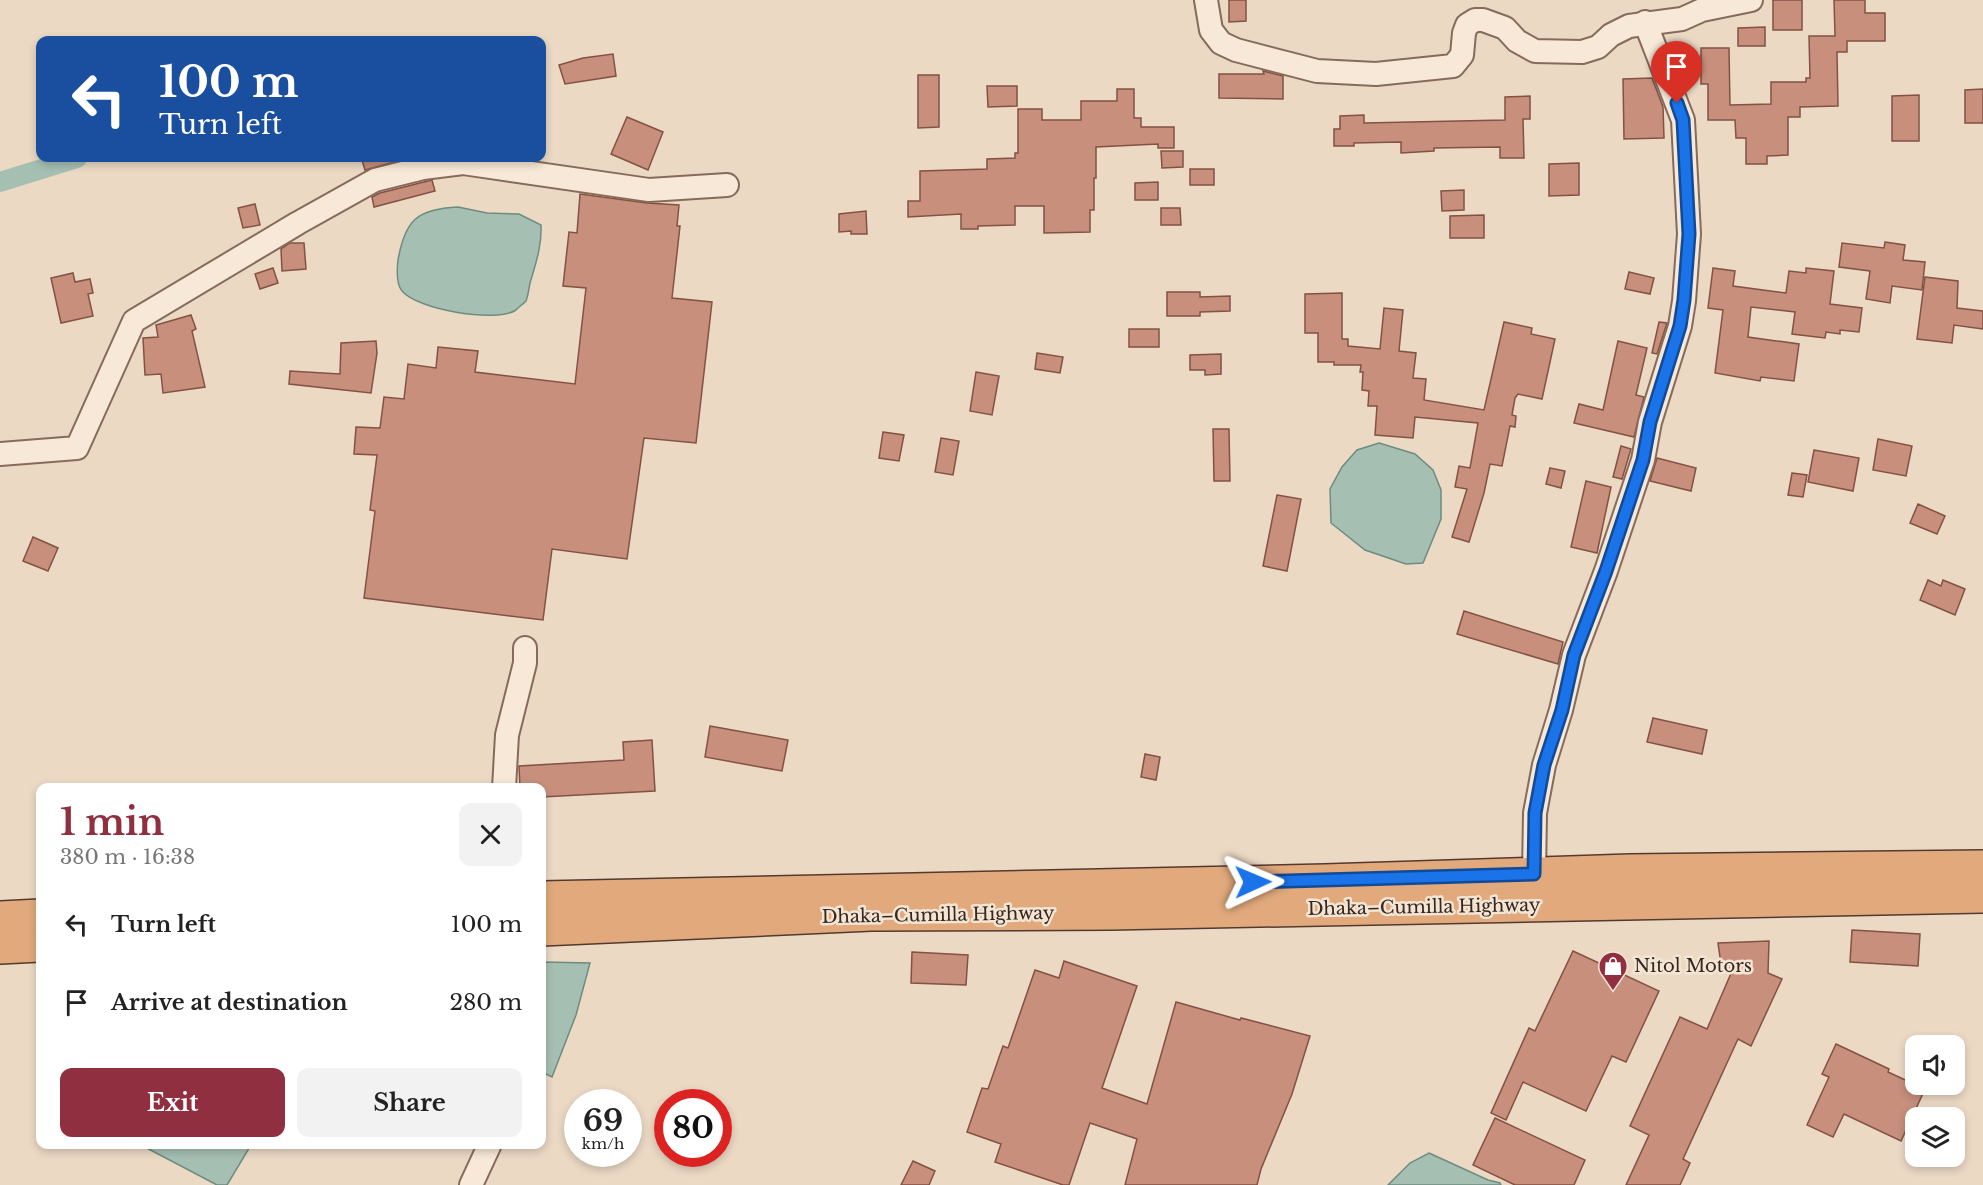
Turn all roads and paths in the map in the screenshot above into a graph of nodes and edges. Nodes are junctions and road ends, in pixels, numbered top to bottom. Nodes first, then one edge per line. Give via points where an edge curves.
1 (1206, 0) edge
2 (1751, 0) edge
3 (1645, 22) junction
4 (727, 185) dead end
5 (0, 454) edge
6 (525, 648) dead end
7 (504, 783) edge
8 (1983, 867) edge
9 (1534, 874) junction
10 (1983, 896) edge
11 (546, 898) edge
12 (36, 916) edge
13 (0, 918) edge
14 (546, 929) edge
15 (36, 945) edge
16 (0, 947) edge
17 (488, 1149) edge
18 (471, 1185) edge

1 - 3 street via 1210,30 1221,44 1317,71 1376,74 1454,66 1462,55 1467,25 1475,20 1505,28 1517,41 1535,51 1557,53 1590,50 1611,35
2 - 3 street via 1702,10 1682,19
3 - 9 street via 1683,120 1689,234 1684,300 1643,460 1574,655 1544,765 1535,813
4 - 5 street via 649,190 463,163 375,180 134,321 77,448
6 - 7 street via 525,663 507,735
8 - 9 highway, Dhaka–Cumilla Highway
9 - 11 highway, Dhaka–Cumilla Highway
10 - 14 highway, Dhaka–Cumilla Highway via 1123,913 871,914
12 - 13 highway
15 - 16 highway
17 - 18 street

